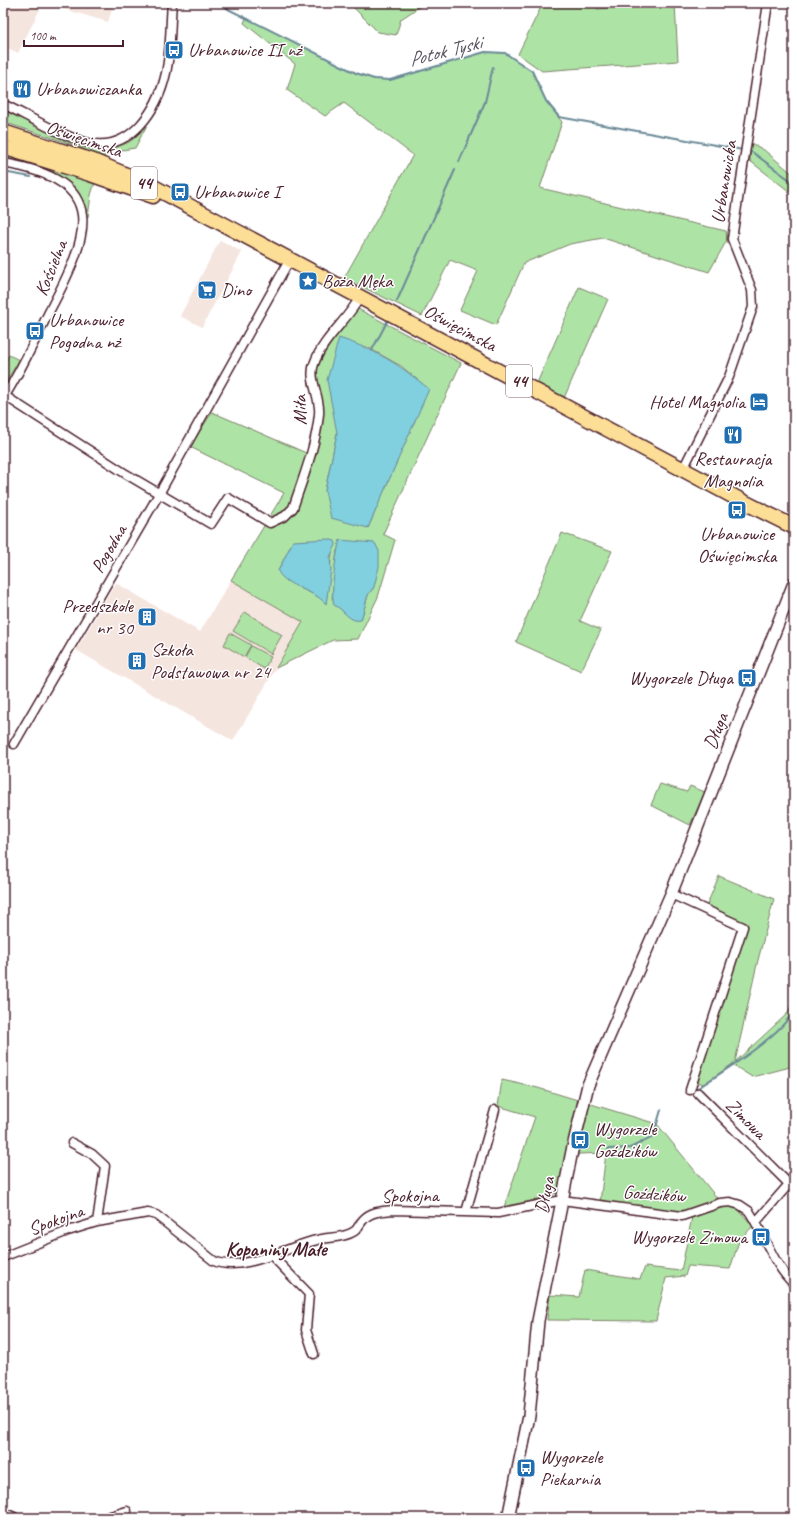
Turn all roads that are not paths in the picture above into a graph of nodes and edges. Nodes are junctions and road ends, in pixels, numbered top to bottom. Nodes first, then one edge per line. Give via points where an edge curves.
1 (172, 3) edge
2 (768, 3) edge
3 (3, 104) edge
4 (3, 132) edge
5 (3, 147) edge
6 (3, 163) edge
7 (192, 209) junction
8 (290, 259) junction
9 (360, 296) junction
10 (4, 397) edge
11 (683, 469) junction
12 (159, 494) junction
13 (794, 527) edge
14 (794, 583) edge
15 (14, 744) dead end
16 (671, 894) junction
17 (495, 1110) dead end
18 (72, 1143) dead end
19 (792, 1181) edge
20 (562, 1200) junction
21 (466, 1212) junction
22 (98, 1222) junction
23 (756, 1222) junction
24 (272, 1256) junction
25 (3, 1257) edge
26 (794, 1284) edge
27 (314, 1354) dead end
28 (127, 1511) dead end
29 (3, 1514) edge
30 (13, 1518) edge
31 (104, 1518) edge
32 (508, 1518) edge

1 - 3 street, Oświęcimska via 167,71 161,89 146,118 136,130 123,139 110,144 94,144 68,136
2 - 11 street, Urbanowicka via 732,239 752,290 753,307 729,377
4 - 7 highway, Oświęcimska / 44 via 112,168 148,184
5 - 7 highway, Oświęcimska / 44
6 - 10 street, Kościelna via 39,171 63,183 78,202 83,226 72,268
7 - 8 highway, Oświęcimska / 44
8 - 9 highway, Oświęcimska / 44
8 - 12 street, Pogodna
9 - 11 highway, Oświęcimska / 44
9 - 12 street, Miła via 314,363 313,378 319,413 317,432 293,508 285,516 270,523 228,498 211,524
10 - 12 street
11 - 13 highway, Oświęcimska / 44
12 - 15 street, Pogodna
14 - 16 street, Długa
16 - 19 street, Zimowa via 742,927 694,1092
16 - 20 street, Długa via 588,1085
17 - 21 street, Spokojna
18 - 22 street, Spokojna via 92,1154 105,1166
19 - 23 street, Zimowa
20 - 21 street, Spokojna via 498,1213
20 - 23 street, Goździków via 682,1216 720,1202 730,1202 749,1211
20 - 32 street, Długa via 538,1321 529,1416
21 - 24 street, Spokojna via 377,1211 363,1219 354,1232 303,1244
22 - 24 street, Spokojna via 148,1213 156,1215 214,1262 222,1265
22 - 25 street, Spokojna via 47,1238
23 - 26 street, Goździków via 780,1267
24 - 27 street via 309,1294 306,1330
28 - 31 street
29 - 30 street

